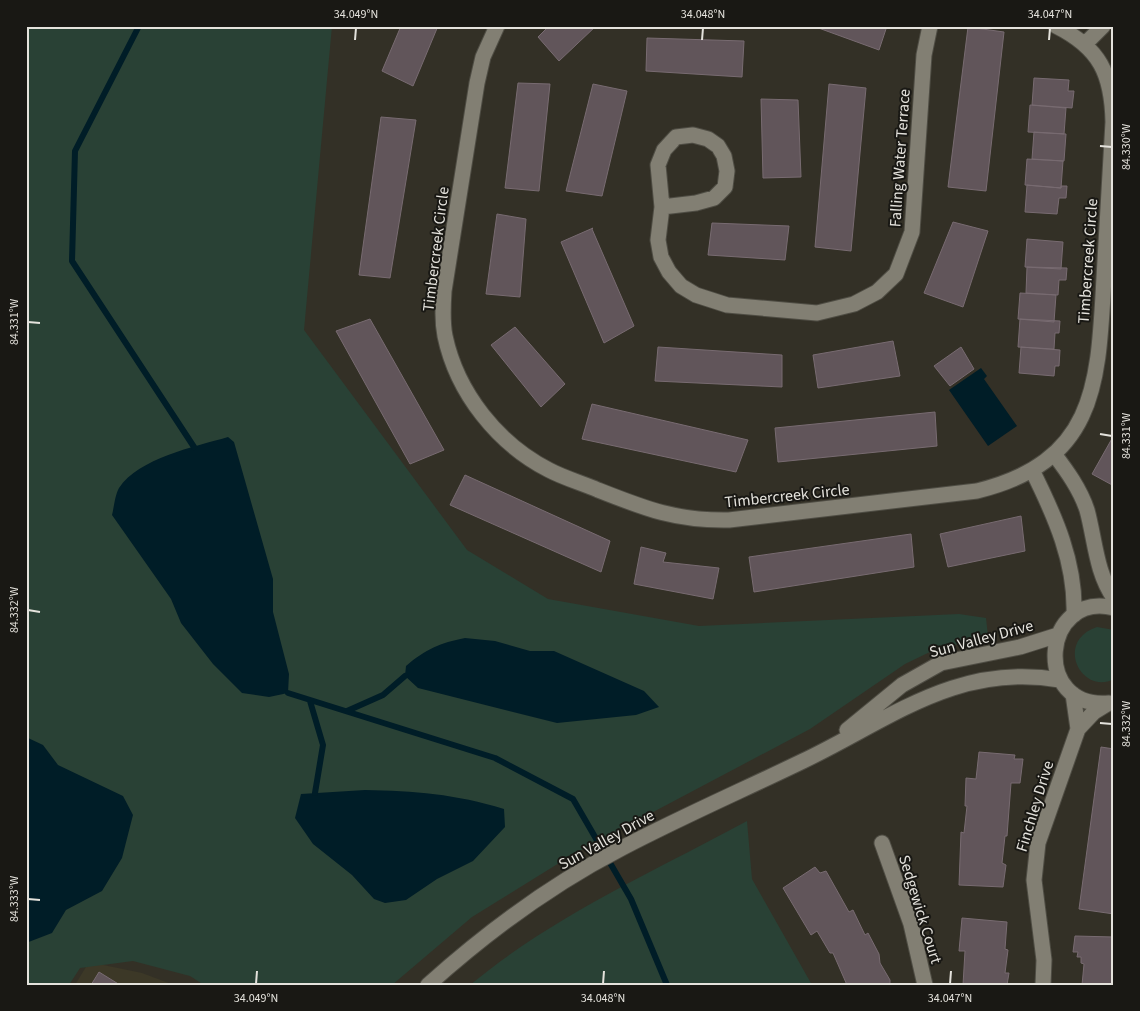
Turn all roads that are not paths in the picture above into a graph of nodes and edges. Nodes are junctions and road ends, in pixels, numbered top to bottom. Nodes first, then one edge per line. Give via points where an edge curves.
1 (497, 26) edge
2 (930, 26) edge
3 (1056, 26) edge
4 (1103, 26) edge
5 (1086, 44) junction
6 (662, 207) junction
7 (1054, 454) junction
8 (1032, 470) junction
9 (1114, 598) edge
10 (1114, 608) edge
11 (1074, 615) junction
12 (1058, 635) junction
13 (1060, 680) junction
14 (1073, 694) junction
15 (1110, 703) edge
16 (1078, 729) junction
17 (820, 753) junction
18 (882, 843) dead end
19 (428, 985) edge
20 (925, 985) edge
21 (1043, 985) edge

1 - 8 street, Timbercreek Circle via 483,57 477,84 442,314 447,343 461,380 480,410 524,455 549,470 636,506 705,520 729,520 960,493 995,486
2 - 6 street, Falling Water Terrace via 924,55 912,232 896,274 877,292 854,304 818,313 727,305 696,295 681,286 661,257 658,240
3 - 5 street, Timbercreek Circle
4 - 5 street
5 - 7 street, Timbercreek Circle via 1107,77 1113,122 1098,364 1088,404 1068,438
6 - 6 street, Falling Water Terrace via 696,204 714,198 725,186 727,171 718,146 693,135 676,137 664,150 658,164
7 - 8 street, Timbercreek Circle
7 - 9 street via 1067,471 1086,508 1101,571
8 - 11 street via 1062,537 1075,596
10 - 11 street via 1089,608
11 - 12 street, Sun Valley Drive
12 - 13 street, Sun Valley Drive via 1054,662
12 - 17 street, Sun Valley Drive via 1020,648 934,666 902,685
13 - 14 street, Sun Valley Drive
13 - 17 street, Sun Valley Drive via 1017,675 954,687 911,703
14 - 15 street, Sun Valley Drive via 1083,700
14 - 16 street, Finchley Drive
15 - 16 street, Finchley Drive via 1094,712
16 - 21 street, Finchley Drive via 1049,807 1036,855 1035,893 1044,960
17 - 19 street, Sun Valley Drive via 645,836 588,867 512,917
18 - 20 street, Sedgewick Court via 911,924

